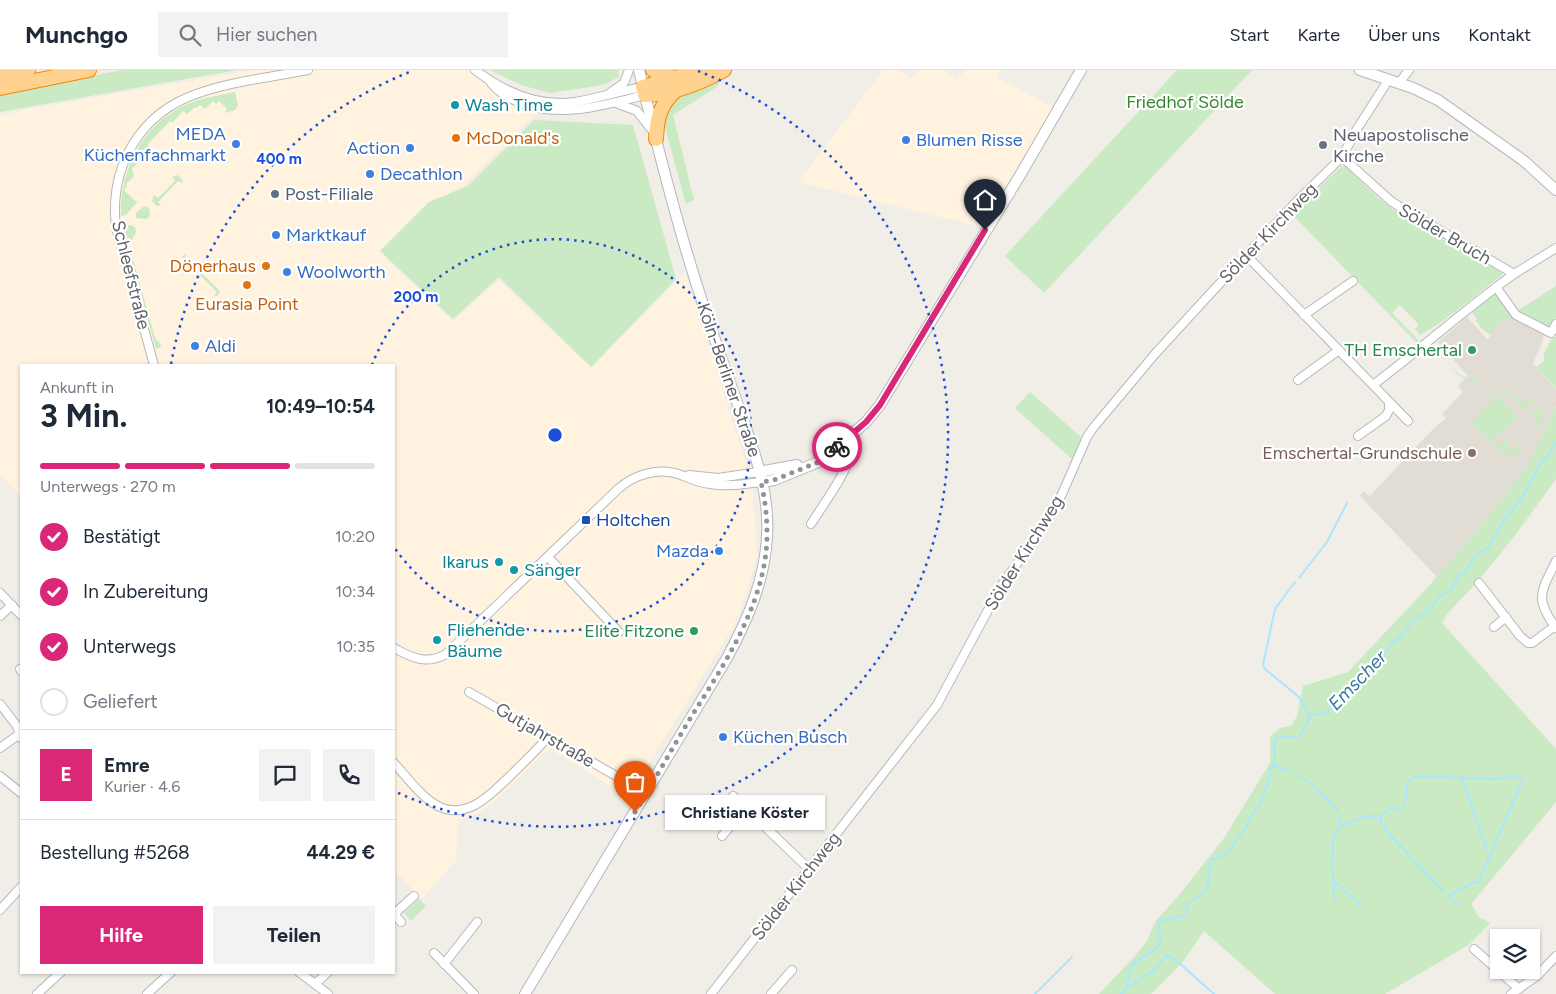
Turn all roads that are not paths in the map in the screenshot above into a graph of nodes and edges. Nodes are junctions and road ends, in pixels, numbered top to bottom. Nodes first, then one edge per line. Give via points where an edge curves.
1 (28, 70) edge
2 (89, 70) edge
3 (308, 70) edge
4 (475, 70) edge
5 (629, 70) edge
6 (638, 70) edge
7 (653, 70) edge
8 (704, 70) edge
9 (724, 70) edge
10 (1081, 70) edge
11 (1360, 70) edge
12 (1409, 70) edge
13 (0, 75) edge
14 (487, 79) junction
15 (1394, 81) junction
16 (676, 84) junction
17 (0, 88) edge
18 (644, 91) junction
19 (605, 96) junction
20 (616, 103) junction
21 (656, 139) junction
22 (1342, 157) junction
23 (1556, 190) edge
24 (1556, 248) edge
25 (1246, 255) junction
26 (1514, 274) junction
27 (1353, 281) dead end
28 (1496, 287) junction
29 (1304, 315) junction
30 (1556, 324) edge
31 (1339, 350) junction
32 (154, 364) edge
33 (1298, 380) dead end
34 (1373, 385) junction
35 (1388, 402) junction
36 (1408, 420) dead end
37 (1358, 436) dead end
38 (841, 444) junction
39 (760, 477) junction
40 (811, 524) dead end
41 (548, 557) junction
42 (1556, 561) edge
43 (1479, 583) dead end
44 (0, 593) edge
45 (12, 605) junction
46 (20, 614) edge
47 (0, 616) edge
48 (1506, 617) junction
49 (1494, 627) dead end
50 (1555, 627) edge
51 (619, 632) dead end
52 (395, 648) edge
53 (469, 692) dead end
54 (0, 704) edge
55 (20, 733) edge
56 (20, 736) edge
57 (548, 737) junction
58 (0, 748) edge
59 (395, 764) edge
60 (0, 776) edge
61 (20, 792) edge
62 (646, 793) junction
63 (733, 796) dead end
64 (746, 808) junction
65 (722, 836) dead end
66 (809, 869) junction
67 (20, 888) edge
68 (414, 896) dead end
69 (0, 910) edge
70 (395, 913) edge
71 (395, 915) edge
72 (401, 922) dead end
73 (477, 922) dead end
74 (1474, 948) dead end
75 (434, 953) dead end
76 (1556, 956) edge
77 (444, 964) junction
78 (792, 970) dead end
79 (58, 974) edge
80 (169, 974) edge
81 (302, 974) edge
82 (326, 974) edge
83 (315, 984) junction
84 (1519, 989) junction
85 (38, 994) edge
86 (147, 994) edge
87 (328, 994) edge
88 (474, 994) edge
89 (525, 994) edge
90 (711, 994) edge
91 (772, 994) edge
92 (1511, 994) edge

1 - 13 highway
2 - 17 highway
3 - 32 street, Schleefstraße via 217,88 178,102 154,119 126,156 116,186 116,228
4 - 14 street
5 - 19 street via 624,83
6 - 18 main road, Köln-Berliner Straße
7 - 16 highway
8 - 16 highway
9 - 16 highway
10 - 38 main road via 890,390 866,422
11 - 15 main road
12 - 15 street, Sölder Kirchweg
14 - 19 street via 511,92 541,102 572,102
14 - 20 street via 506,96 540,108 574,110
15 - 22 street, Sölder Kirchweg via 1357,129
15 - 23 main road via 1451,108 1524,161
16 - 18 highway
16 - 21 highway via 662,105
18 - 19 street
18 - 20 street
18 - 21 main road, Köln-Berliner Straße
20 - 21 street via 639,113
21 - 39 main road, Köln-Berliner Straße via 703,305
22 - 25 street, Sölder Kirchweg
22 - 26 street, Sölder Bruch via 1392,202
24 - 26 street
25 - 29 street
25 - 66 street, Sölder Kirchweg via 1155,354 1087,436 1046,524 1001,586 937,705
26 - 28 street
27 - 29 street
28 - 30 street via 1516,315 1551,333
28 - 34 street
29 - 31 street
31 - 33 street
31 - 34 street
34 - 35 street
35 - 36 street
35 - 37 street via 1386,416
38 - 39 main road via 821,461 774,480
38 - 40 street via 848,461
39 - 41 street via 720,485 671,472 654,472 632,479
39 - 62 main road, Köln-Berliner Straße via 766,506 767,536 753,603 728,658
41 - 51 street
41 - 52 street via 446,654 432,660 418,659
42 - 50 street via 1543,587 1541,600
43 - 48 street
44 - 45 street
45 - 46 street
45 - 47 street
48 - 49 street
48 - 50 street via 1528,643
53 - 57 street, Gutjahrstraße
54 - 55 street
56 - 58 street
57 - 59 street via 491,795 466,809 454,811 437,805
57 - 62 street, Gutjahrstraße
60 - 61 street
62 - 89 main road, Köln-Berliner Straße
63 - 64 street
64 - 65 street
64 - 66 street
66 - 90 street, Sölder Kirchweg
67 - 69 street
68 - 70 street
71 - 72 street
73 - 77 street
74 - 84 street
75 - 77 street
76 - 84 street
77 - 88 street
78 - 91 street
79 - 85 street
80 - 86 street
81 - 83 street
82 - 83 street
83 - 87 street
84 - 92 street

